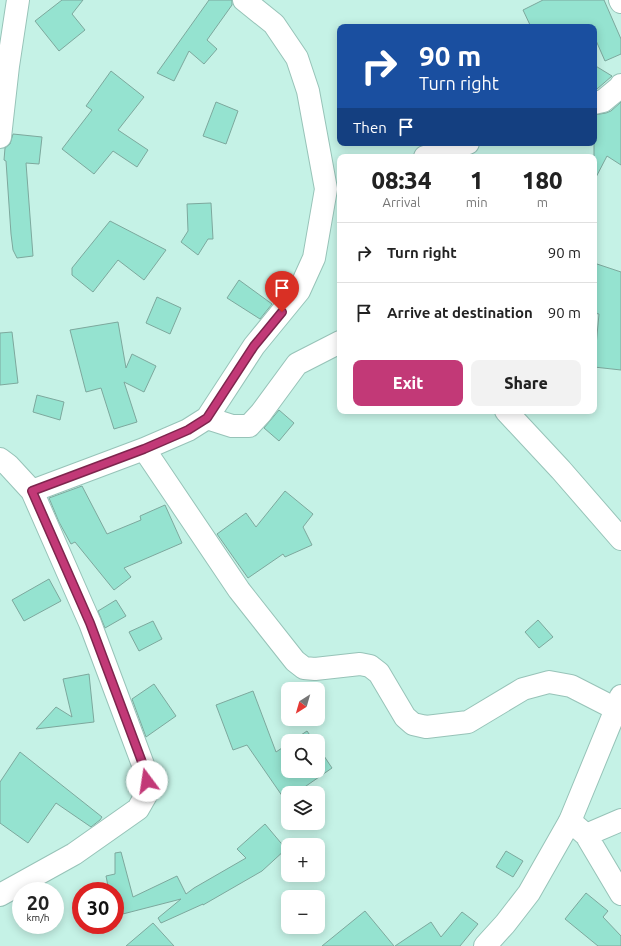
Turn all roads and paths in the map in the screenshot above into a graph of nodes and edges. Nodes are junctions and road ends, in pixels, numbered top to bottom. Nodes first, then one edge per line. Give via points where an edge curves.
1 (6, 0) edge
2 (18, 0) edge
3 (244, 0) edge
4 (0, 3) edge
5 (621, 85) edge
6 (597, 102) edge
7 (0, 137) edge
8 (459, 146) edge
9 (434, 154) edge
10 (333, 187) edge
11 (337, 344) edge
12 (509, 414) edge
13 (207, 418) junction
14 (144, 449) junction
15 (0, 459) edge
16 (32, 491) junction
17 (621, 538) edge
18 (619, 702) edge
19 (621, 820) edge
20 (570, 821) junction
21 (586, 836) junction
22 (621, 894) edge
23 (0, 895) edge
24 (485, 946) edge

1 - 4 street
2 - 7 street
3 - 10 street via 274,24 297,58
5 - 6 street via 603,101
8 - 9 street
10 - 13 street via 314,258 299,291 254,346
11 - 13 street via 297,364 249,426 232,426
12 - 17 street
13 - 14 street via 188,430
14 - 16 street
14 - 18 street via 239,590 295,661 304,668 360,664 370,666 379,673 405,718 413,724 426,727 468,722 523,688 549,682 571,686
15 - 16 street
16 - 23 street via 90,623 145,770 146,795 138,809 74,854
18 - 20 street
19 - 21 street
20 - 21 street
20 - 24 street via 529,893
21 - 22 street

